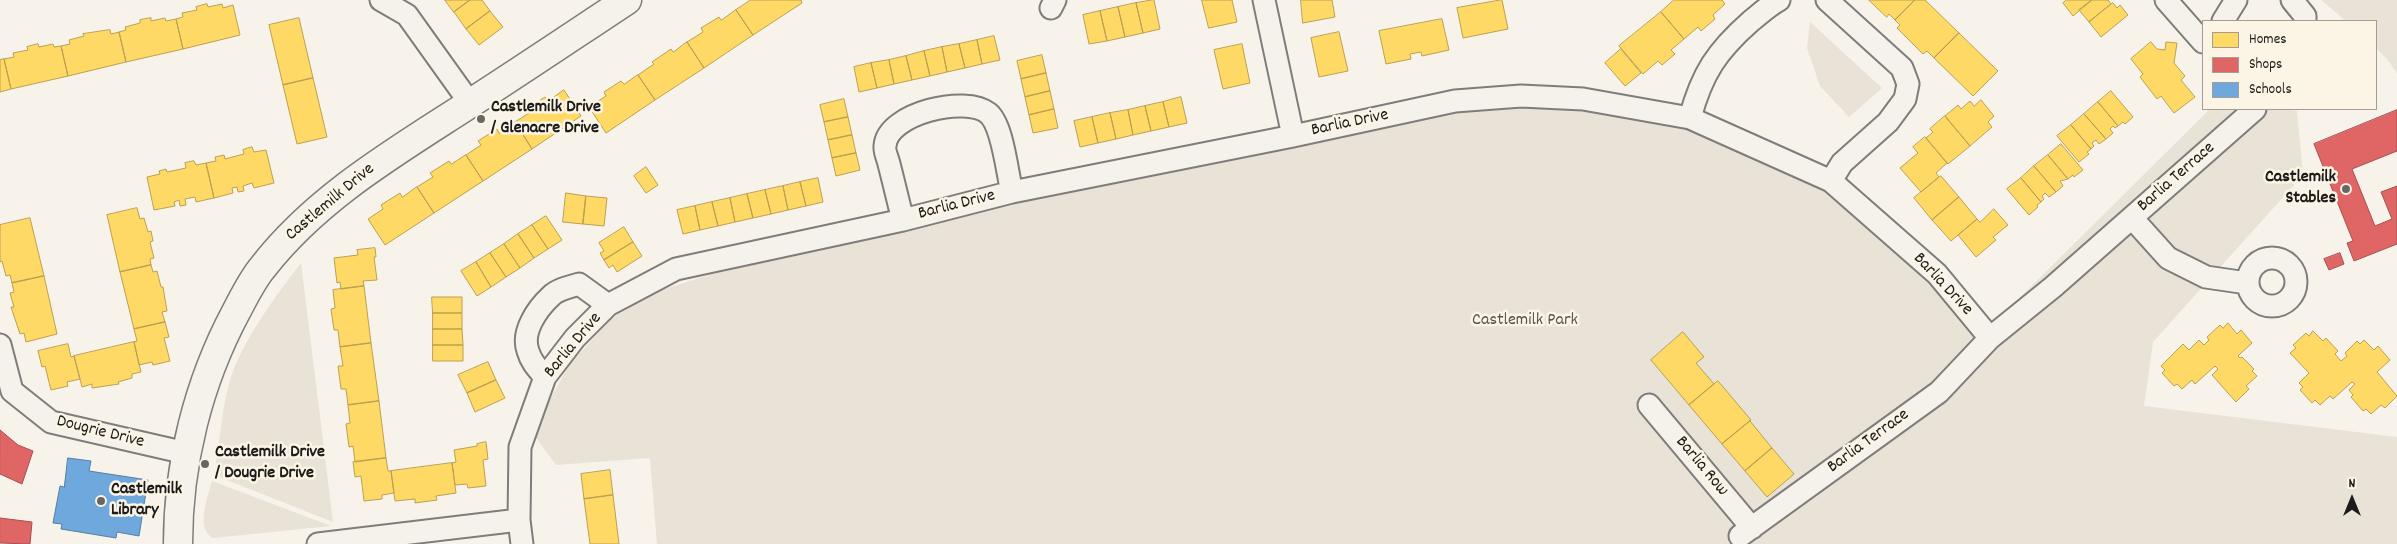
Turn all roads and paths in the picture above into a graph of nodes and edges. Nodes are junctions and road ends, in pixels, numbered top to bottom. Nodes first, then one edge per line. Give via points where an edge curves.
1 (380, 0) edge
2 (627, 0) edge
3 (1264, 0) edge
4 (1779, 0) edge
5 (1827, 0) edge
6 (2166, 0) edge
7 (2236, 0) edge
8 (2292, 0) edge
9 (2224, 20) edge
10 (2305, 20) edge
11 (2202, 41) edge
12 (470, 103) junction
13 (2252, 110) edge
14 (1690, 118) junction
15 (1294, 136) junction
16 (1831, 181) junction
17 (1012, 192) junction
18 (2132, 218) junction
19 (903, 220) junction
20 (2247, 283) dead end
21 (608, 305) junction
22 (1990, 338) junction
23 (0, 345) edge
24 (545, 377) junction
25 (1650, 405) dead end
26 (186, 453) junction
27 (519, 520) junction
28 (1746, 532) joint
29 (178, 544) edge
30 (318, 544) edge
31 (522, 544) edge

1 - 12 street via 407,15
2 - 12 street, Castlemilk Drive
3 - 15 street
4 - 14 street via 1726,44 1705,76
5 - 16 street via 1902,68 1908,84 1905,100 1888,122 1842,163
6 - 11 street
7 - 9 street
8 - 10 street
12 - 26 street, Castlemilk Drive via 372,168 312,214 262,268 225,332 199,402
13 - 18 street, Barlia Terrace
14 - 15 street, Barlia Drive via 1583,99 1521,96 1455,101
14 - 16 street, Barlia Drive
15 - 17 street, Barlia Drive
16 - 22 street, Barlia Drive via 1937,274
17 - 19 street, Barlia Drive
17 - 19 street, Barlia Drive via 996,124 989,114 976,106 959,105 918,114 899,122 890,132 885,146
18 - 20 street via 2168,258 2206,277
18 - 22 street, Barlia Terrace
19 - 21 street, Barlia Drive via 676,269
21 - 24 street, Barlia Drive via 575,338
21 - 24 street via 579,284 551,295 534,317 527,333 527,349 533,363
22 - 28 street, Barlia Terrace via 1939,392
23 - 26 street, Dougrie Drive via 12,391 51,422
24 - 27 street, Barlia Drive via 520,447
25 - 28 street, Barlia Row
26 - 29 street, Castlemilk Drive
27 - 30 street
27 - 31 street, Barlia Drive

